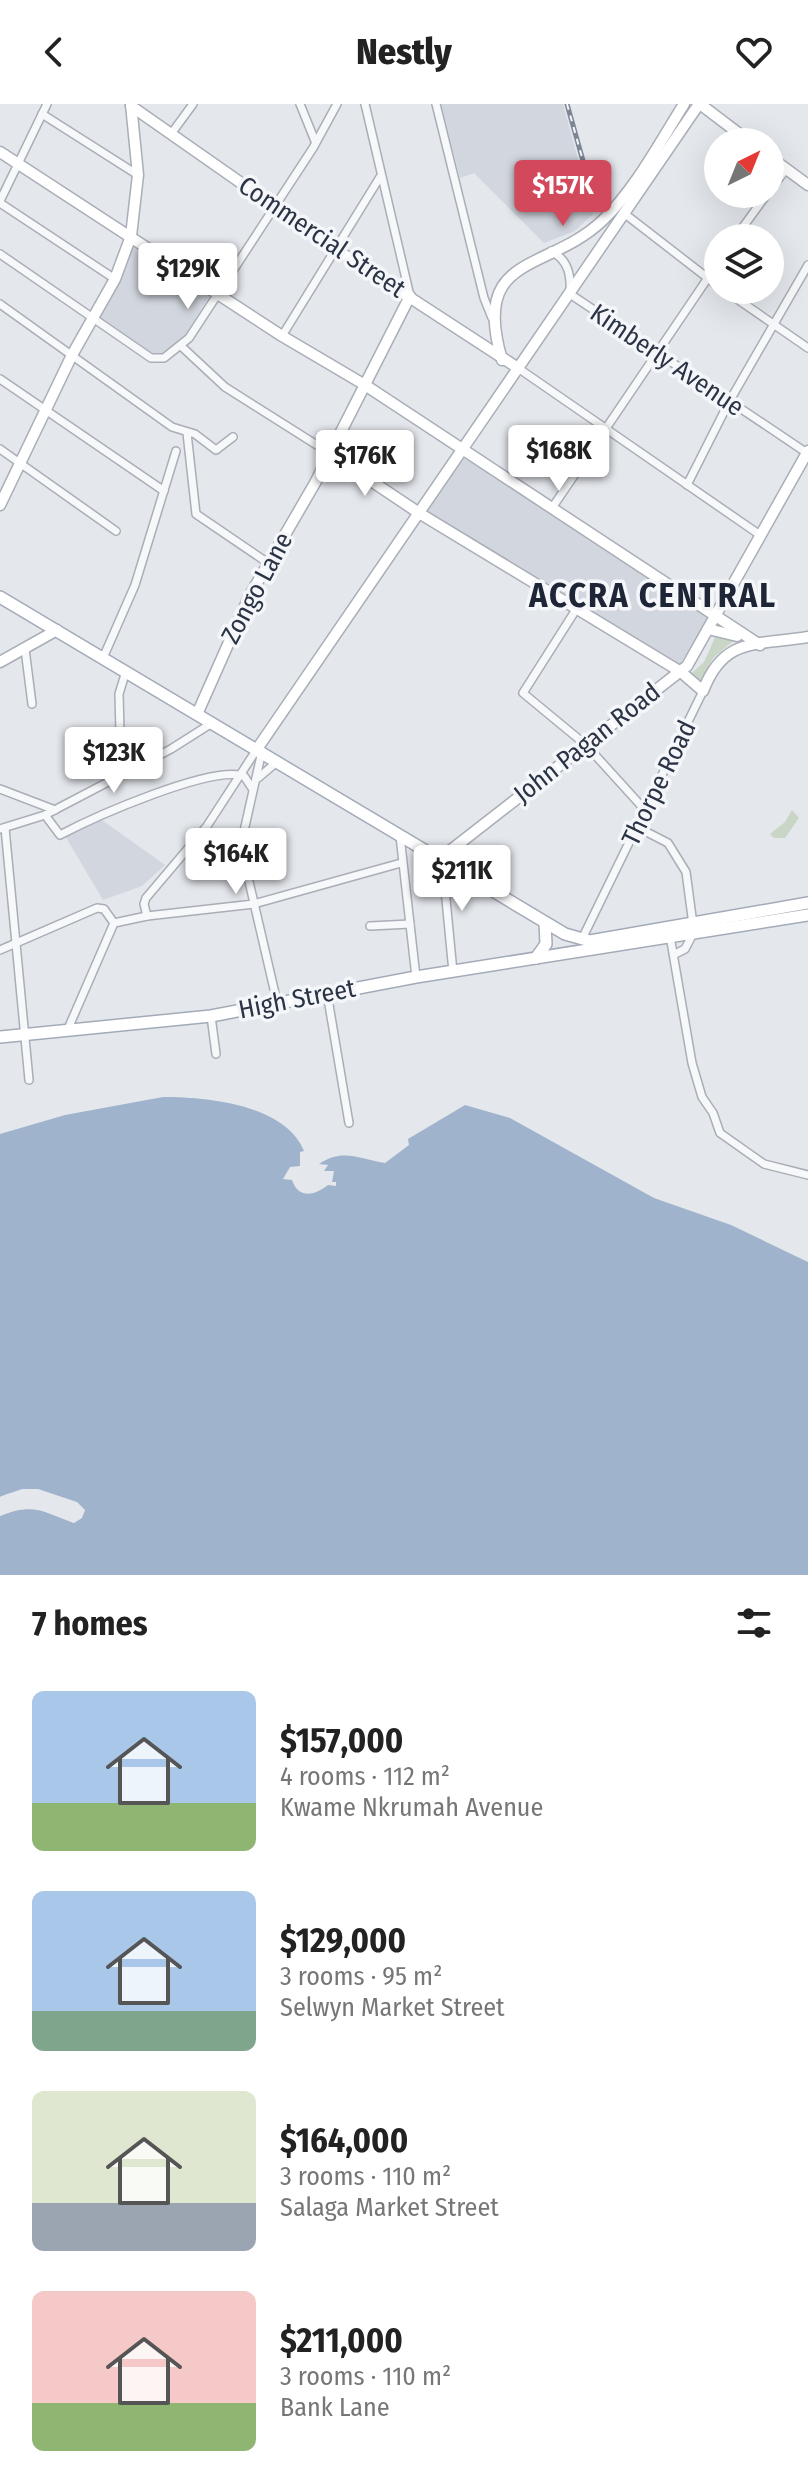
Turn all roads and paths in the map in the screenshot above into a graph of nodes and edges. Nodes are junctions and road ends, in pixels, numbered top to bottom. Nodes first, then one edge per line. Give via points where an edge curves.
1 (47, 104) edge
2 (193, 104) edge
3 (300, 104) edge
4 (337, 104) edge
5 (365, 104) edge
6 (436, 104) edge
7 (684, 104) edge
8 (699, 104) edge
9 (130, 105) edge
10 (42, 114) junction
11 (731, 128) edge
12 (171, 134) junction
13 (315, 141) junction
14 (0, 152) edge
15 (17, 163) junction
16 (784, 166) edge
17 (787, 168) junction
18 (784, 172) edge
19 (138, 175) junction
20 (380, 177) junction
21 (808, 185) edge
22 (0, 202) edge
23 (274, 205) junction
24 (625, 214) junction
25 (131, 236) junction
26 (337, 250) junction
27 (551, 251) junction
28 (0, 254) edge
29 (808, 265) edge
30 (704, 275) edge
31 (115, 279) junction
32 (704, 284) edge
33 (217, 293) junction
34 (570, 294) junction
35 (410, 296) junction
36 (0, 304) edge
37 (744, 304) edge
38 (95, 318) junction
39 (492, 320) junction
40 (773, 325) junction
41 (282, 336) junction
42 (470, 337) junction
43 (181, 346) junction
44 (808, 348) edge
45 (72, 355) junction
46 (658, 355) junction
47 (502, 360) junction
48 (518, 368) junction
49 (0, 379) edge
50 (510, 380) junction
51 (365, 385) junction
52 (729, 402) junction
53 (46, 409) junction
54 (606, 431) junction
55 (187, 433) junction
56 (233, 437) dead end
57 (0, 449) edge
58 (462, 450) junction
59 (176, 451) dead end
60 (807, 452) edge
61 (331, 454) junction
62 (20, 463) junction
63 (687, 485) junction
64 (164, 491) junction
65 (0, 505) edge
66 (552, 508) junction
67 (419, 513) junction
68 (116, 531) dead end
69 (760, 535) junction
70 (268, 563) junction
71 (0, 597) edge
72 (577, 608) junction
73 (715, 614) junction
74 (708, 629) junction
75 (57, 630) junction
76 (737, 636) junction
77 (808, 637) edge
78 (756, 646) junction
79 (25, 649) junction
80 (729, 651) junction
81 (103, 658) junction
82 (0, 662) edge
83 (126, 671) junction
84 (681, 672) junction
85 (703, 691) junction
86 (32, 704) dead end
87 (198, 712) junction
88 (213, 722) junction
89 (120, 733) dead end
90 (586, 745) junction
91 (261, 747) junction
92 (278, 761) junction
93 (240, 775) junction
94 (254, 784) junction
95 (0, 789) edge
96 (55, 810) junction
97 (645, 810) junction
98 (45, 815) junction
99 (637, 827) junction
100 (2, 828) edge
101 (400, 836) junction
102 (442, 857) junction
103 (401, 863) junction
104 (808, 903) edge
105 (254, 904) junction
106 (808, 915) edge
107 (147, 916) junction
108 (114, 923) junction
109 (545, 923) junction
110 (410, 924) junction
111 (370, 926) dead end
112 (693, 928) junction
113 (670, 936) junction
114 (15, 944) junction
115 (588, 944) junction
116 (0, 950) edge
117 (675, 954) junction
118 (536, 958) junction
119 (453, 972) junction
120 (416, 977) junction
121 (327, 993) junction
122 (277, 1002) junction
123 (211, 1016) junction
124 (67, 1031) junction
125 (24, 1035) junction
126 (0, 1037) edge
127 (216, 1054) dead end
128 (29, 1080) dead end
129 (349, 1123) dead end
130 (808, 1175) edge

1 - 10 street
2 - 12 street
3 - 13 street
4 - 13 street
5 - 20 street
6 - 39 street
7 - 27 main road via 602,221
8 - 11 main road
8 - 24 main road
9 - 12 main road, Commercial Street
9 - 19 main road
10 - 15 street
10 - 19 street
12 - 23 main road, Commercial Street
13 - 23 street
14 - 15 main road
15 - 22 street
15 - 25 main road
16 - 17 main road
17 - 18 street
17 - 21 main road
19 - 25 main road
20 - 26 street
20 - 35 street
22 - 31 street
23 - 26 main road, Commercial Street
23 - 33 street
24 - 30 street
24 - 34 main road
25 - 31 main road
25 - 33 main road
26 - 35 main road, Commercial Street
26 - 41 street
27 - 34 street, Kimberly Avenue via 569,271
27 - 39 main road via 512,274
28 - 38 street
29 - 40 street
31 - 38 main road
32 - 46 street
33 - 41 main road
33 - 43 street
34 - 46 street, Kimberly Avenue
34 - 48 main road
35 - 42 main road, Commercial Street
35 - 51 main road, Zongo Lane
36 - 45 street
37 - 40 street
38 - 43 street via 151,358 164,358
38 - 45 main road
39 - 42 main road via 484,333
39 - 47 main road
40 - 44 street
40 - 52 street
41 - 51 main road
42 - 47 main road, Commercial Street
43 - 61 street via 225,387
45 - 53 main road
45 - 55 street
46 - 52 street, Kimberly Avenue
46 - 54 street
47 - 48 main road, Commercial Street
47 - 50 main road
48 - 50 main road
48 - 54 street
49 - 53 street
50 - 58 main road
51 - 58 main road
51 - 61 main road, Zongo Lane
52 - 60 street, Kimberly Avenue
52 - 63 street
53 - 62 main road
53 - 64 street
54 - 63 street
54 - 66 street
55 - 56 street via 216,450
55 - 70 street via 196,514
57 - 62 street
58 - 66 main road
58 - 67 main road
59 - 64 street
60 - 69 main road, John Pagan Road
61 - 67 main road
61 - 70 main road, Zongo Lane
62 - 65 main road
62 - 68 street
63 - 69 street
64 - 81 street via 131,596
66 - 73 main road
67 - 72 main road
67 - 91 main road
69 - 73 main road, John Pagan Road
70 - 87 main road, Zongo Lane
71 - 75 main road
72 - 84 main road
72 - 90 street via 523,691
73 - 74 main road, John Pagan Road
73 - 78 main road
74 - 76 main road
74 - 84 main road, John Pagan Road
75 - 79 main road
75 - 81 main road
76 - 78 main road
76 - 80 main road, Thorpe Road
77 - 78 main road
78 - 80 main road
79 - 82 main road
79 - 86 street
80 - 85 main road, Thorpe Road via 716,662
81 - 83 main road
83 - 87 main road
83 - 89 street via 119,694
84 - 85 main road
84 - 90 main road, John Pagan Road
85 - 97 street, Thorpe Road
87 - 88 main road
88 - 91 main road
88 - 96 street
90 - 97 street
90 - 102 main road, John Pagan Road
91 - 92 main road
91 - 93 street
91 - 94 street
92 - 94 street
92 - 101 main road
93 - 94 street
93 - 98 street via 225,772 116,807 58,835
93 - 107 street via 207,826 146,898
94 - 105 street via 244,831
95 - 96 street
96 - 98 street
97 - 99 street, Thorpe Road
98 - 100 street
99 - 112 street via 668,843 681,862
99 - 115 street, Thorpe Road
100 - 114 street
101 - 102 main road
101 - 103 street
102 - 109 main road
102 - 119 street
103 - 105 street
103 - 110 street
104 - 112 main road
105 - 107 street
105 - 122 street
106 - 112 main road
107 - 108 street
108 - 114 street via 100,908
108 - 124 street
109 - 115 main road
109 - 118 main road via 546,944
110 - 111 street
110 - 120 street
112 - 113 main road
112 - 115 main road
112 - 117 street via 685,949
113 - 115 main road
113 - 117 street
114 - 116 street
114 - 125 street
115 - 118 main road, High Street
117 - 130 street via 692,1063 721,1134 764,1164
118 - 119 main road, High Street
119 - 120 main road, High Street
120 - 121 main road, High Street
121 - 122 main road, High Street
121 - 129 street
122 - 123 main road, High Street
123 - 124 main road, High Street
123 - 127 street
124 - 125 main road, High Street
125 - 126 main road, High Street
125 - 128 street

